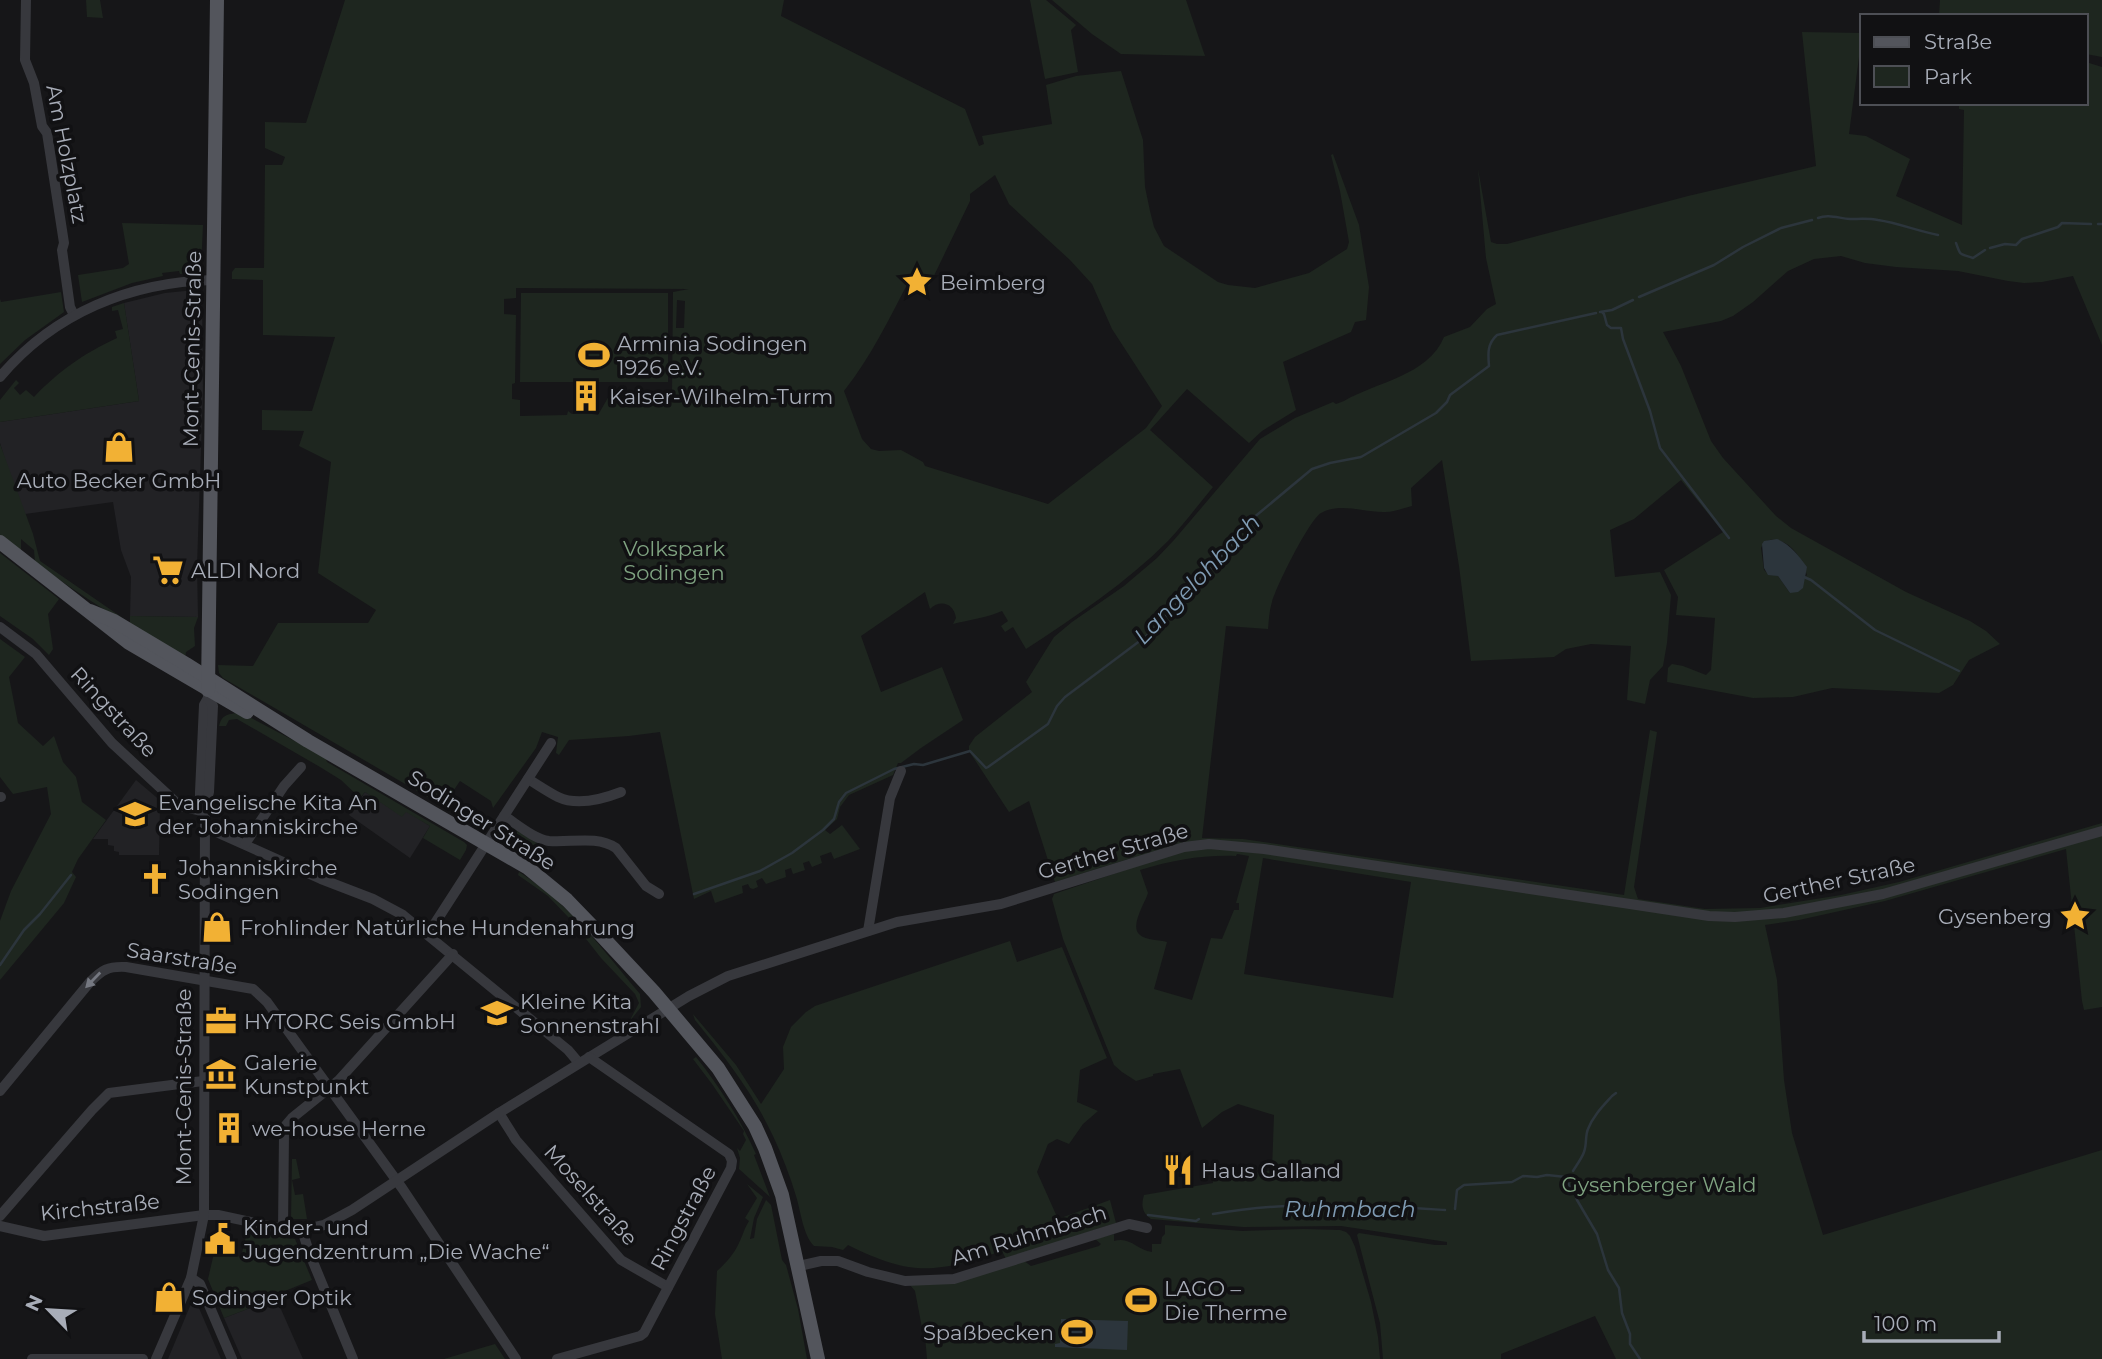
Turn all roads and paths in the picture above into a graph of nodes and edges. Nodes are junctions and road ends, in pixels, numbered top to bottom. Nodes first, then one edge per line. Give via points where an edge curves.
1 (26, 0) edge
2 (217, 0) edge
3 (213, 280) junction
4 (74, 316) junction
5 (0, 377) edge
6 (0, 542) edge
7 (0, 627) edge
8 (208, 688) junction
9 (551, 743) dead end
10 (301, 767) dead end
11 (901, 771) dead end
12 (528, 779) junction
13 (621, 792) dead end
14 (205, 810) junction
15 (504, 816) junction
16 (205, 827) junction
17 (2102, 831) edge
18 (245, 844) junction
19 (487, 844) junction
20 (659, 894) dead end
21 (868, 931) junction
22 (428, 934) junction
23 (453, 954) junction
24 (204, 982) junction
25 (667, 1009) junction
26 (584, 1060) junction
27 (203, 1081) junction
28 (330, 1087) junction
29 (0, 1091) edge
30 (499, 1113) junction
31 (397, 1181) junction
32 (204, 1215) junction
33 (0, 1216) edge
34 (0, 1226) edge
35 (1147, 1228) dead end
36 (283, 1229) junction
37 (303, 1230) junction
38 (799, 1266) junction
39 (191, 1278) junction
40 (668, 1287) junction
41 (32, 1359) edge
42 (143, 1359) edge
43 (156, 1359) edge
44 (232, 1359) edge
45 (354, 1359) edge
46 (516, 1359) edge
47 (557, 1359) edge
48 (818, 1359) edge

1 - 4 street, Am Holzplatz via 24,60 47,133
2 - 3 main road, Mont-Cenis-Straße
3 - 4 street via 135,290
3 - 8 main road, Mont-Cenis-Straße
4 - 5 street via 35,342
6 - 8 main road, Sodinger Straße via 129,643
7 - 14 street, Ringstraße via 36,654 112,743 180,806
8 - 14 street, Mont-Cenis-Straße via 200,798
8 - 19 main road, Sodinger Straße
9 - 12 street
10 - 18 street
11 - 21 street via 890,798
12 - 13 street via 569,800 596,800
12 - 15 street
14 - 16 street, Mont-Cenis-Straße
15 - 19 street
15 - 20 street via 545,840 596,841 616,848 646,886
16 - 18 street, Ringstraße
16 - 24 street, Mont-Cenis-Straße
17 - 21 street, Gerther Straße via 1883,894 1747,916 1709,916 1209,844 1184,847 1001,904
18 - 22 street, Ringstraße via 373,899
19 - 22 street
19 - 25 main road, Sodinger Straße via 528,868 567,900
21 - 25 street, Gerther Straße via 728,976
22 - 23 street, Ringstraße
23 - 26 street, Ringstraße
23 - 28 street
24 - 27 street, Mont-Cenis-Straße
24 - 28 street, Saarstraße via 242,986 262,995
24 -> 29 street, Saarstraße via 126,968 103,970
25 - 26 street, Gerther Straße
25 - 38 main road, Sodinger Straße via 718,1068 755,1126 782,1195
26 - 30 street, Gerther Straße
26 - 40 street, Ringstraße via 729,1154 732,1161
27 - 32 street, Mont-Cenis-Straße
27 - 33 street via 109,1093
28 - 31 street, Saarstraße
28 - 36 street via 285,1128
30 - 31 street, Gerther Straße
30 - 40 street, Moselstraße via 516,1140 621,1260
31 - 37 street, Gerther Straße via 324,1225
31 - 46 street, Saarstraße
32 - 34 street, Kirchstraße via 44,1236
32 - 36 street, Gerther Straße
32 - 39 street, Mont-Cenis-Straße
35 - 38 street, Am Ruhmbach via 1129,1224 954,1279 905,1280 838,1261
36 - 37 street, Gerther Straße
37 - 45 street
38 - 48 main road, Sodinger Straße
39 - 43 street, Mont-Cenis-Straße
39 - 44 street via 200,1284
40 - 47 street, Ringstraße via 640,1336
41 - 42 street

